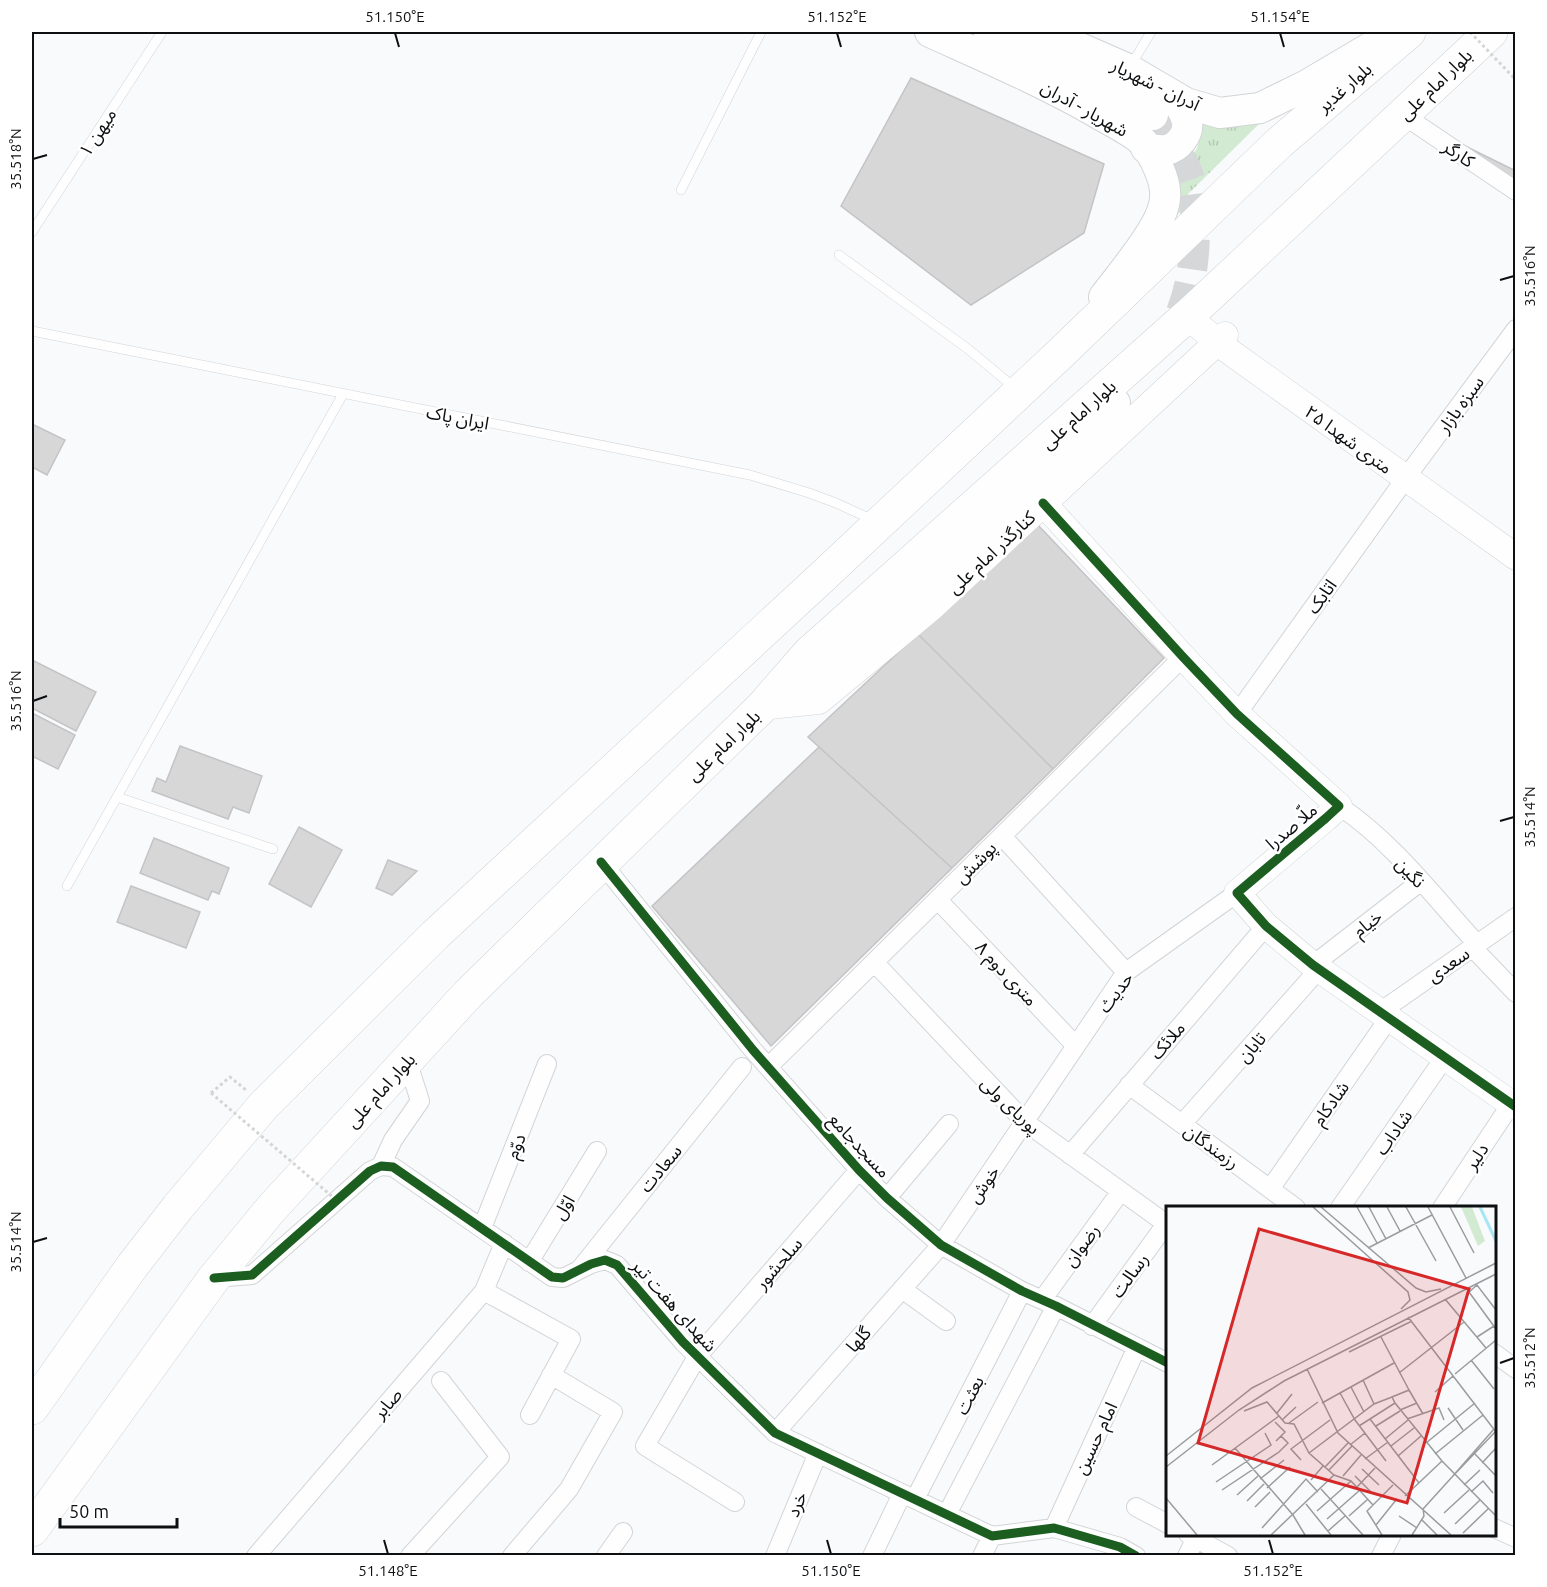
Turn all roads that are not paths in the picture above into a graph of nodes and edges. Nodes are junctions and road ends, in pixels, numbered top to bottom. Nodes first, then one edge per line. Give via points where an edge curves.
1 (162, 32) edge
2 (761, 32) edge
3 (930, 32) edge
4 (989, 32) edge
5 (1043, 32) edge
6 (1151, 32) edge
7 (1397, 32) edge
8 (1409, 32) edge
9 (1491, 32) edge
10 (1128, 69) junction
11 (1164, 106) junction
12 (1403, 115) junction
13 (1146, 148) junction
14 (681, 190) dead end
15 (1515, 191) edge
16 (32, 232) edge
17 (839, 255) dead end
18 (1191, 312) junction
19 (1515, 328) edge
20 (32, 331) edge
21 (1222, 339) junction
22 (1061, 353) junction
23 (1019, 392) junction
24 (343, 394) junction
25 (1115, 403) dead end
26 (1409, 473) junction
27 (1043, 503) junction
28 (879, 523) junction
29 (1515, 537) edge
30 (1515, 557) edge
31 (1183, 657) junction
32 (762, 707) junction
33 (1237, 714) junction
34 (117, 797) junction
35 (1338, 806) junction
36 (1002, 836) junction
37 (273, 849) dead end
38 (601, 862) junction
39 (1420, 882) junction
40 (67, 886) dead end
41 (1237, 893) junction
42 (938, 900) junction
43 (1515, 917) edge
44 (1266, 926) junction
45 (1474, 946) junction
46 (874, 962) junction
47 (1316, 967) junction
48 (1126, 972) junction
49 (1515, 993) edge
50 (1384, 1015) junction
51 (1076, 1046) junction
52 (1445, 1057) junction
53 (407, 1060) junction
54 (547, 1064) dead end
55 (742, 1067) dead end
56 (768, 1067) junction
57 (1129, 1085) junction
58 (1513, 1105) edge
59 (1025, 1122) junction
60 (949, 1124) dead end
61 (1182, 1124) junction
62 (597, 1151) dead end
63 (1070, 1155) junction
64 (381, 1166) junction
65 (859, 1170) junction
66 (1270, 1189) junction
67 (1120, 1191) junction
68 (887, 1198) junction
69 (1293, 1206) edge
70 (1341, 1206) edge
71 (1443, 1206) edge
72 (1166, 1224) edge
73 (1166, 1226) edge
74 (483, 1228) junction
75 (504, 1243) junction
76 (940, 1245) junction
77 (529, 1262) junction
78 (579, 1270) junction
79 (214, 1278) junction
80 (902, 1289) junction
81 (484, 1291) junction
82 (1022, 1291) junction
83 (1049, 1303) junction
84 (946, 1322) dead end
85 (1092, 1326) junction
86 (1137, 1347) junction
87 (1496, 1355) edge
88 (697, 1357) junction
89 (1166, 1362) edge
90 (1515, 1369) edge
91 (551, 1375) junction
92 (441, 1382) dead end
93 (137, 1383) junction
94 (32, 1408) edge
95 (530, 1415) dead end
96 (775, 1433) junction
97 (818, 1453) junction
98 (909, 1497) junction
99 (32, 1502) edge
100 (735, 1502) dead end
101 (1136, 1507) dead end
102 (947, 1514) junction
103 (1166, 1523) edge
104 (1054, 1528) junction
105 (1496, 1529) edge
106 (32, 1530) edge
107 (623, 1532) dead end
108 (992, 1536) junction
109 (1194, 1536) edge
110 (1391, 1536) edge
111 (1515, 1538) edge
112 (264, 1553) edge
113 (1124, 1553) edge
114 (410, 1556) edge
115 (512, 1556) edge
116 (606, 1556) edge
117 (775, 1556) edge
118 (872, 1556) edge
119 (982, 1556) edge
120 (1187, 1556) edge
121 (1228, 1556) edge
122 (1381, 1556) edge

1 - 16 lane, میهن ۱
2 - 14 lane
3 - 13 main road, شهریار - آدران via 1057,90 1141,140
4 - 11 main road via 1106,85
5 - 10 main road, آدران - شهریار
6 - 10 lane
7 - 11 main road, آدران - شهریار via 1260,108 1220,113 1186,103
8 - 22 highway, بلوار غدیر via 1279,143
9 - 12 highway, بلوار امام علی
10 - 11 main road, آدران - شهریار
11 - 13 main road via 1184,112 1188,129 1183,139 1168,150
12 - 15 street, کارگر
12 - 18 highway, بلوار امام علی
13 - 22 main road, شهریار - آدران via 1162,177 1166,195 1157,225
17 - 23 lane via 968,349
18 - 21 street, ۲۵ متری شهدا
18 - 32 highway, بلوار امام علی via 809,653
19 - 26 street, سبزه بازار
20 - 24 lane, ایران پاک
21 - 26 street, ۲۵ متری شهدا
21 - 27 street, کنارگذر امام علی
22 - 23 highway
23 - 28 highway
24 - 28 lane, ایران پاک via 750,475 836,503
24 - 34 lane
25 - 32 main road via 801,687
26 - 29 street, ۲۵ متری شهدا
26 - 30 street, ۲۵ متری شهدا
26 - 33 street, اتابک
27 - 31 street, ملّا صدرا
27 - 32 street, کنارگذر امام علی via 931,608 819,701
28 - 94 highway via 435,935 264,1105 133,1265
31 - 33 street, ملّا صدرا
31 - 36 street, پوشش
32 - 38 highway, بلوار امام علی
33 - 35 street, ملّا صدرا
34 - 37 lane
34 - 40 lane
35 - 39 street, نگین via 1402,860
35 - 41 street, ملّا صدرا
36 - 42 street, پوشش
36 - 48 street
38 - 53 highway, بلوار امام علی
38 - 56 street, مسجدجامع
39 - 45 street, نگین
39 - 47 street, خیام
41 - 44 street
41 - 48 street, حدیث
42 - 46 street, پوشش
42 - 51 street, ۸ متری دوم
43 - 45 street, سعدی
44 - 47 street
44 - 57 street, ملائک
45 - 49 street, نگین
45 - 50 street, سعدی
46 - 56 street, پوشش
46 - 59 street, پوریای ولی
47 - 50 street
47 - 61 street, تابان
48 - 51 street, حدیث
50 - 52 street
50 - 66 street, شادکام
51 - 59 street, حدیث
52 - 58 street
52 - 70 street, شاداب
53 - 64 street via 420,1101 393,1140
53 - 79 highway, بلوار امام علی via 271,1209
54 - 74 street, دوّم
55 - 78 street, سعادت
56 - 65 street, مسجدجامع
57 - 61 street, رزمندگان
57 - 63 street, ملائک
58 - 71 street, دلیر
59 - 63 street, پوریای ولی
59 - 76 street, خوش
60 - 68 street
61 - 66 street, رزمندگان
62 - 77 street, اوّل
63 - 67 street, پوریای ولی
64 - 74 street, شهدای هفت تیر via 393,1167
64 - 79 street via 370,1171 252,1275
65 - 68 street, مسجدجامع
65 - 88 street, سلحشور
66 - 69 street, رزمندگان
67 - 72 street, پوریای ولی
67 - 83 street, رضوان
68 - 76 street, مسجدجامع
73 - 85 street, رسالت
74 - 75 street, شهدای هفت تیر
75 - 77 street, شهدای هفت تیر
75 - 81 street, صابر
76 - 80 street, گلها
76 - 82 street, مسجدجامع
77 - 78 street, شهدای هفت تیر via 552,1277 563,1278
78 - 88 street, شهدای هفت تیر via 605,1260 617,1264
79 - 93 highway, بلوار امام علی
80 - 84 street
80 - 96 street, گلها
81 - 91 street via 571,1339
81 - 112 street, صابر
82 - 83 street, مسجدجامع
82 - 98 street, بعثت
83 - 85 street, مسجدجامع
83 - 102 street, رضوان
85 - 86 street, مسجدجامع
86 - 89 street, مسجدجامع
86 - 104 street, امام حسین
87 - 90 street
88 - 96 street, شهدای هفت تیر
88 - 100 street, سلحشور via 645,1446
91 - 95 street
91 - 115 street via 613,1413 569,1489
92 - 114 street via 500,1457
93 - 99 highway via 88,1432
93 - 106 highway, بلوار امام علی
96 - 97 street, شهدای هفت تیر
97 - 98 street, شهدای هفت تیر
97 - 117 street, خرد
98 - 102 street, شهدای هفت تیر
98 - 118 street, بعثت
101 - 103 street
102 - 108 street, شهدای هفت تیر
104 - 108 street
104 - 113 street
105 - 111 street
107 - 116 street
108 - 119 street
109 - 120 street
109 - 121 street
110 - 122 street

